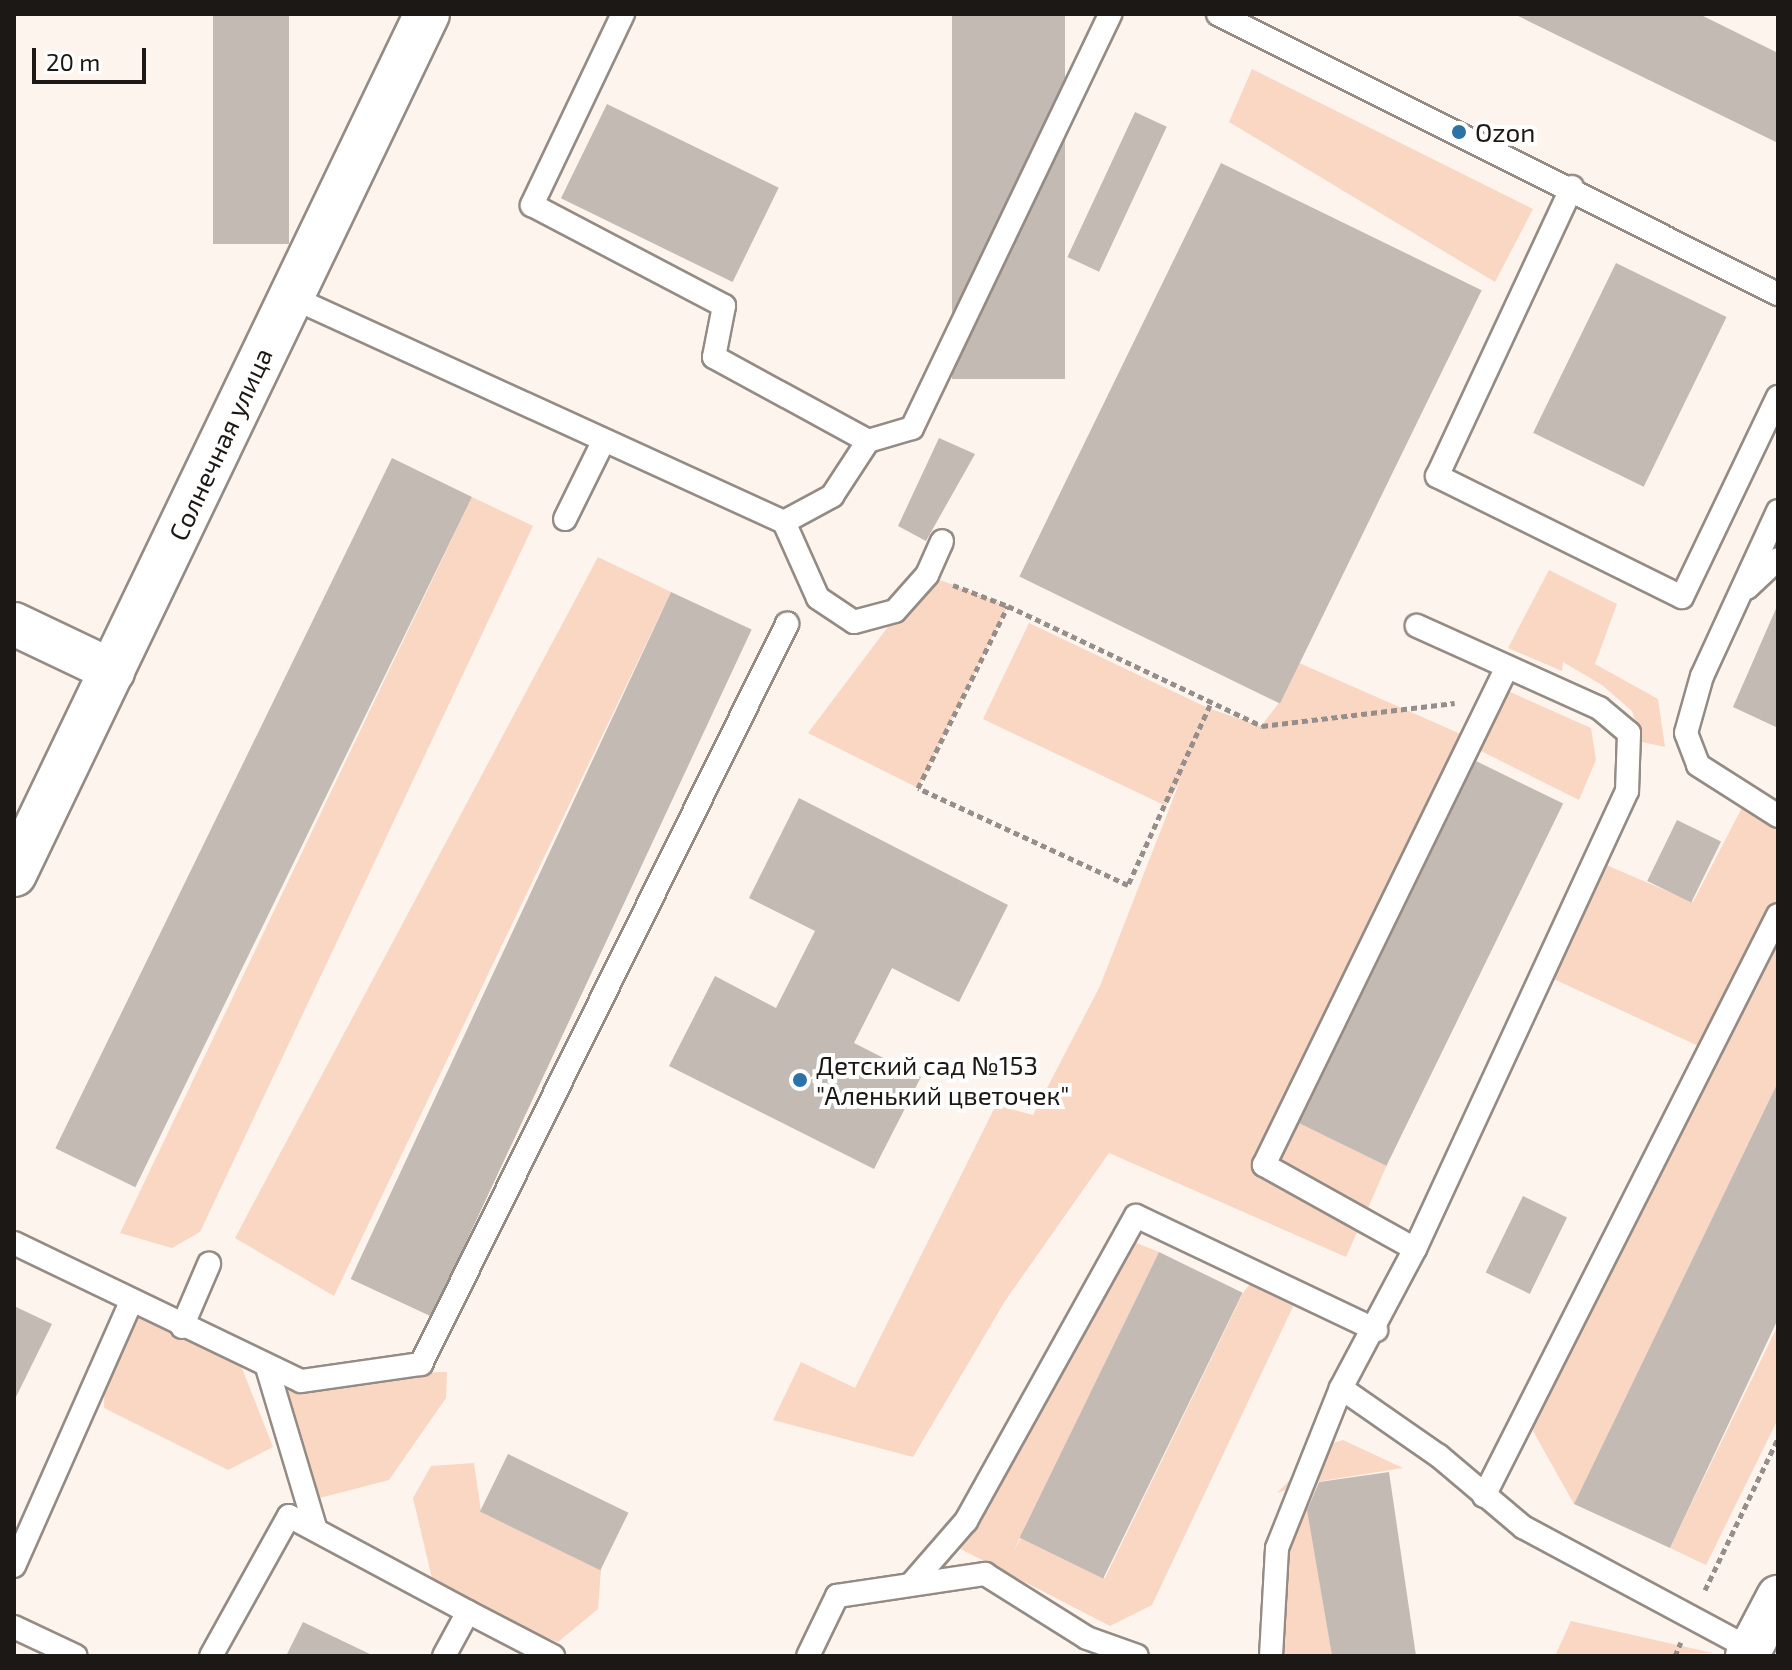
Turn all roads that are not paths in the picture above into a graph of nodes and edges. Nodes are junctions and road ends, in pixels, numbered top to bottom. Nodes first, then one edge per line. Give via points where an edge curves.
1 (427, 14) edge
2 (623, 14) edge
3 (1110, 14) edge
4 (1218, 14) edge
5 (1572, 187) junction
6 (1778, 294) edge
7 (289, 296) junction
8 (1778, 397) edge
9 (868, 441) junction
10 (602, 444) junction
11 (1778, 511) edge
12 (565, 519) dead end
13 (784, 522) junction
14 (942, 541) dead end
15 (1778, 559) edge
16 (1734, 601) junction
17 (14, 624) edge
18 (787, 624) dead end
19 (1417, 626) dead end
20 (1507, 667) junction
21 (113, 671) junction
22 (1778, 816) edge
23 (14, 874) edge
24 (1778, 915) edge
25 (14, 1243) edge
26 (1415, 1249) junction
27 (209, 1264) dead end
28 (131, 1302) junction
29 (182, 1327) junction
30 (1376, 1330) junction
31 (267, 1367) junction
32 (1341, 1388) junction
33 (1484, 1496) junction
34 (316, 1530) junction
35 (14, 1566) edge
36 (913, 1582) junction
37 (1778, 1597) edge
38 (468, 1612) junction
39 (14, 1627) edge
40 (1749, 1653) edge
41 (76, 1656) edge
42 (211, 1656) edge
43 (444, 1656) edge
44 (553, 1656) edge
45 (808, 1656) edge
46 (1137, 1656) edge
47 (1271, 1656) edge

1 - 7 main road, Солнечная улица
2 - 9 lane via 532,205 724,306 714,357
3 - 9 lane via 912,428
4 - 5 lane
5 - 6 lane
5 - 8 lane via 1437,476 1682,597
7 - 10 lane
7 - 21 main road, Солнечная улица
9 - 13 lane via 832,496
10 - 12 lane
10 - 13 lane
11 - 16 lane
13 - 14 lane via 818,598 854,622 895,611 927,575
15 - 16 lane
16 - 22 lane via 1686,733 1698,765
17 - 21 street
18 - 31 lane via 421,1364 301,1381
19 - 20 lane
20 - 26 lane via 1599,708 1629,733 1627,791
20 - 26 lane via 1264,1165
21 - 23 main road, Солнечная улица
24 - 33 lane
25 - 28 lane
26 - 30 lane
27 - 29 lane
28 - 29 lane
28 - 35 lane
29 - 31 lane
30 - 32 lane
30 - 36 lane via 1136,1216 966,1521
31 - 34 lane
32 - 33 lane via 1439,1456
32 - 47 lane via 1277,1548
33 - 40 lane via 1523,1527
34 - 38 lane
34 - 42 lane via 289,1516
36 - 45 lane via 837,1596
36 - 46 lane via 985,1574 1087,1638
37 - 40 street
38 - 43 lane
38 - 44 lane
39 - 41 lane

